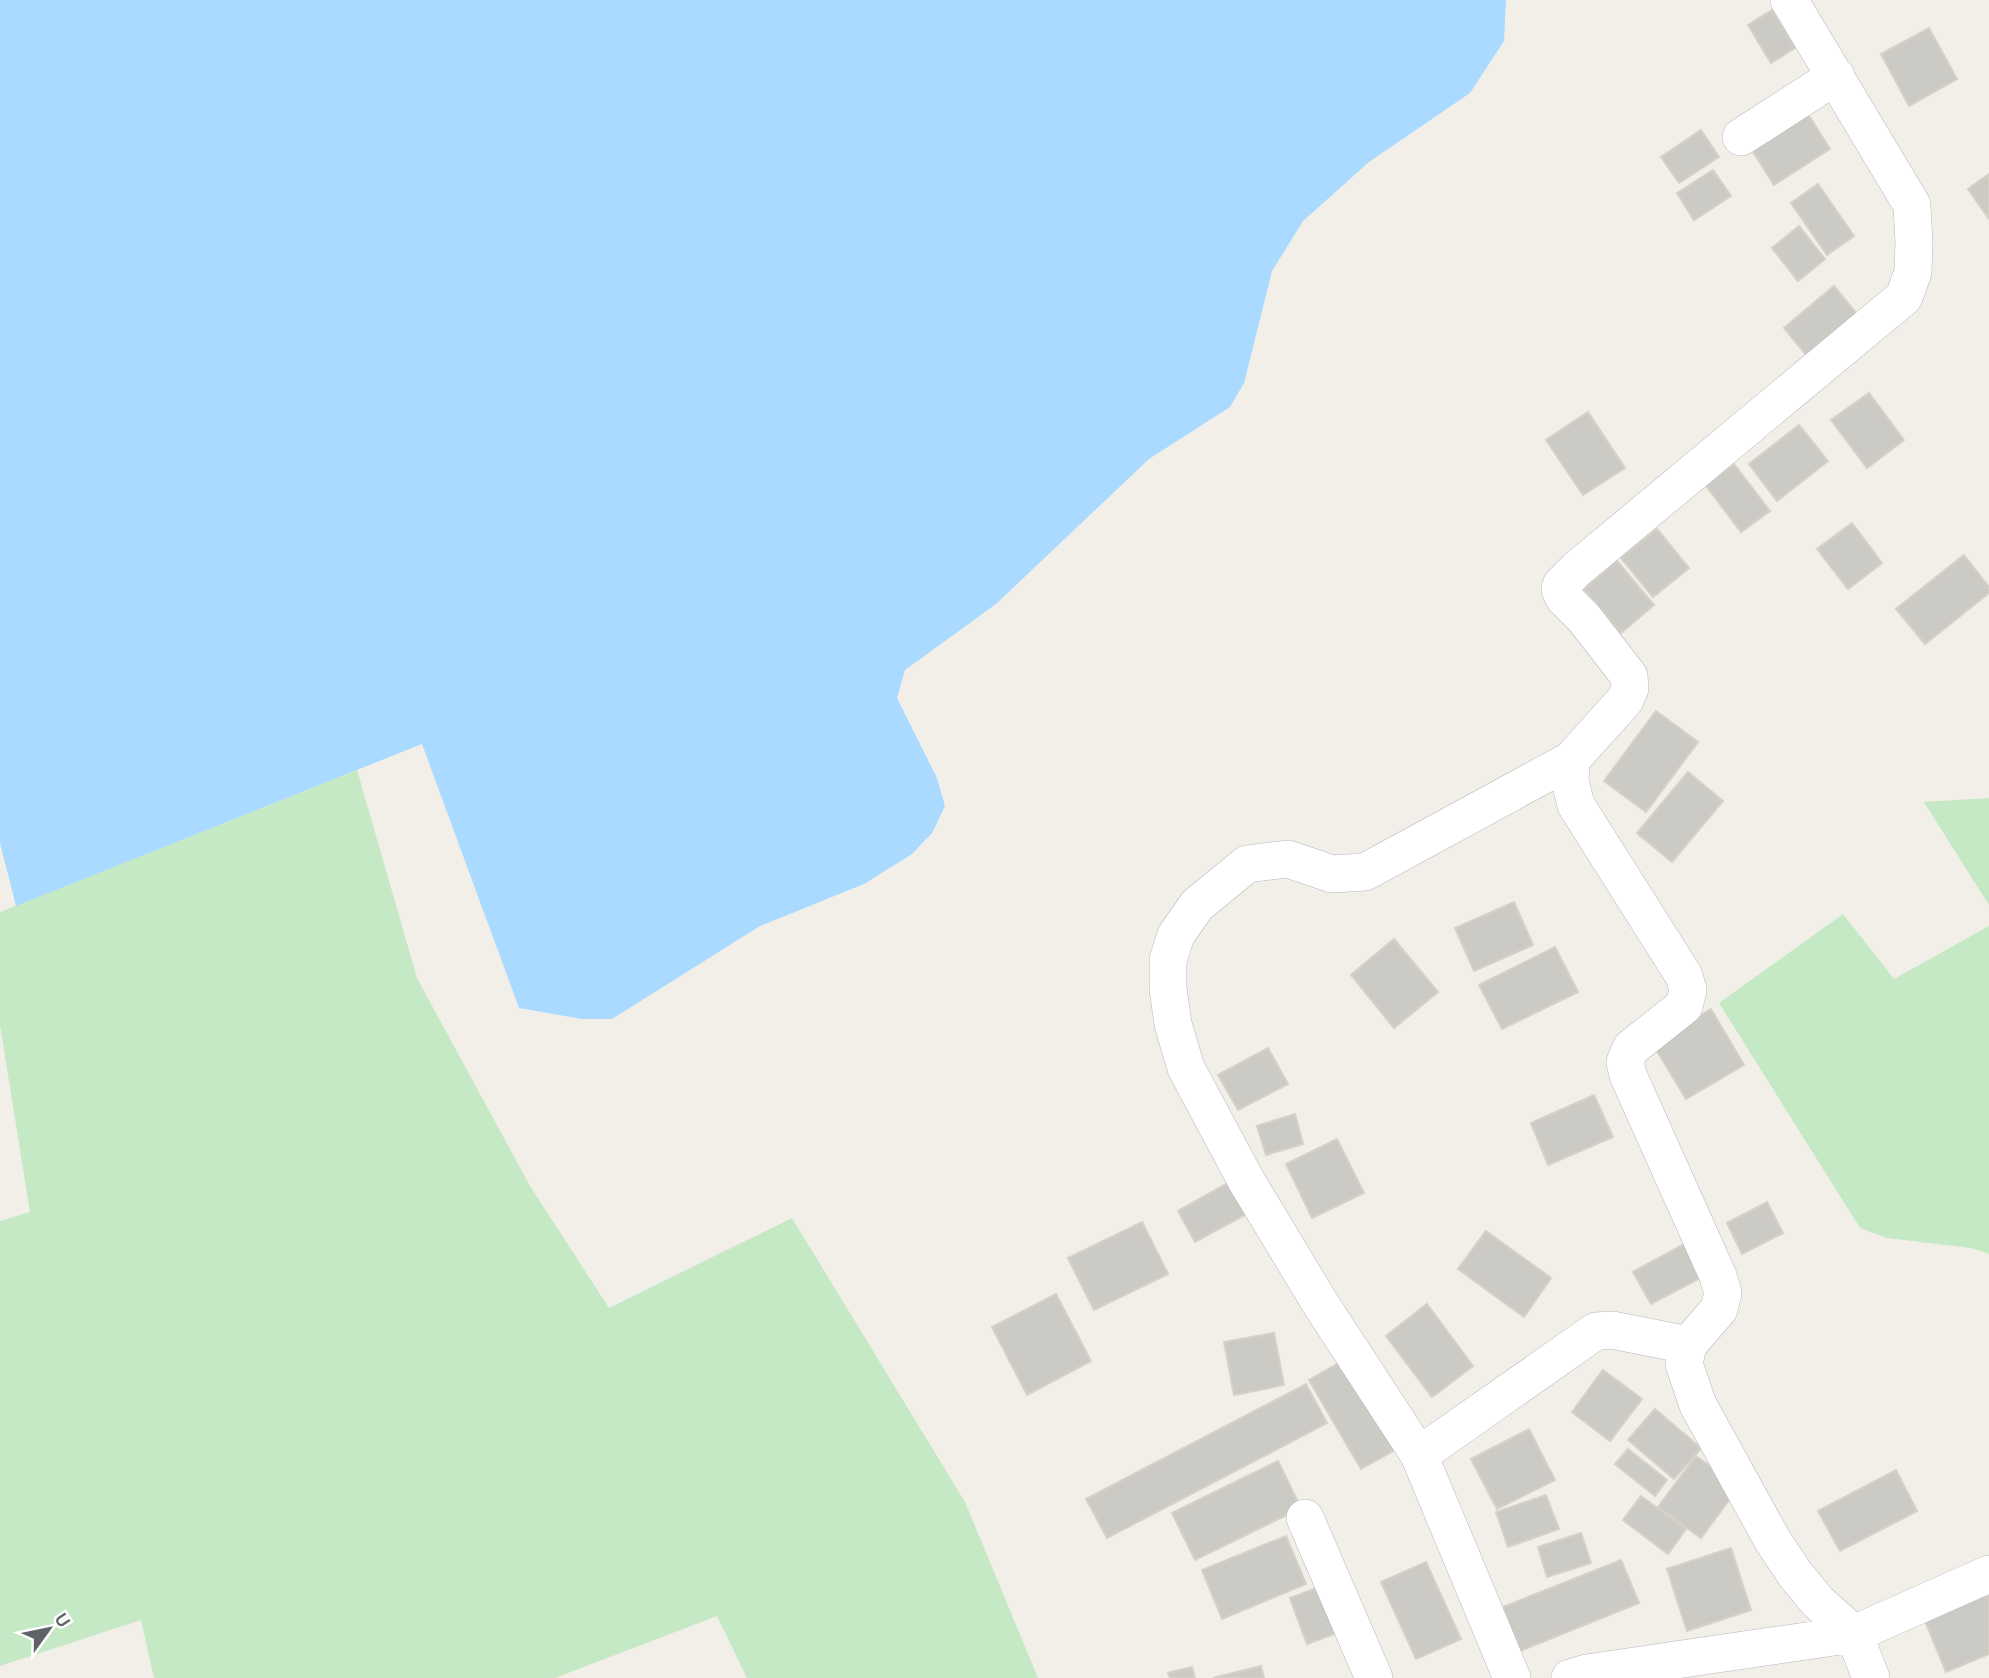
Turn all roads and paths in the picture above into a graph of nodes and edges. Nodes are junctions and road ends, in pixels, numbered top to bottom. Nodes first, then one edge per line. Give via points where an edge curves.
1 (1789, 0) edge
2 (1836, 76) junction
3 (1741, 137) dead end
4 (1571, 760) junction
5 (1688, 1345) junction
6 (1419, 1455) junction
7 (1305, 1518) dead end
8 (1989, 1574) edge
9 (1854, 1634) junction
10 (1374, 1678) edge
11 (1512, 1678) edge
12 (1570, 1678) edge
13 (1871, 1678) edge

1 - 2 street
2 - 3 street
2 - 4 street via 1912,205 1913,272 1904,298 1561,585 1564,598 1629,676 1630,688 1626,700
4 - 5 street via 1576,805 1684,976 1688,990 1684,1006 1631,1048 1625,1062 1723,1293 1719,1309
4 - 6 street via 1365,872 1332,874 1288,859 1247,864 1197,905 1176,935 1168,960 1173,1024 1186,1068 1247,1182
5 - 6 street via 1627,1332 1595,1331
5 - 9 street via 1684,1364 1698,1405 1773,1541 1818,1602
6 - 11 street
7 - 10 street
8 - 9 street
9 - 12 street
9 - 13 street

